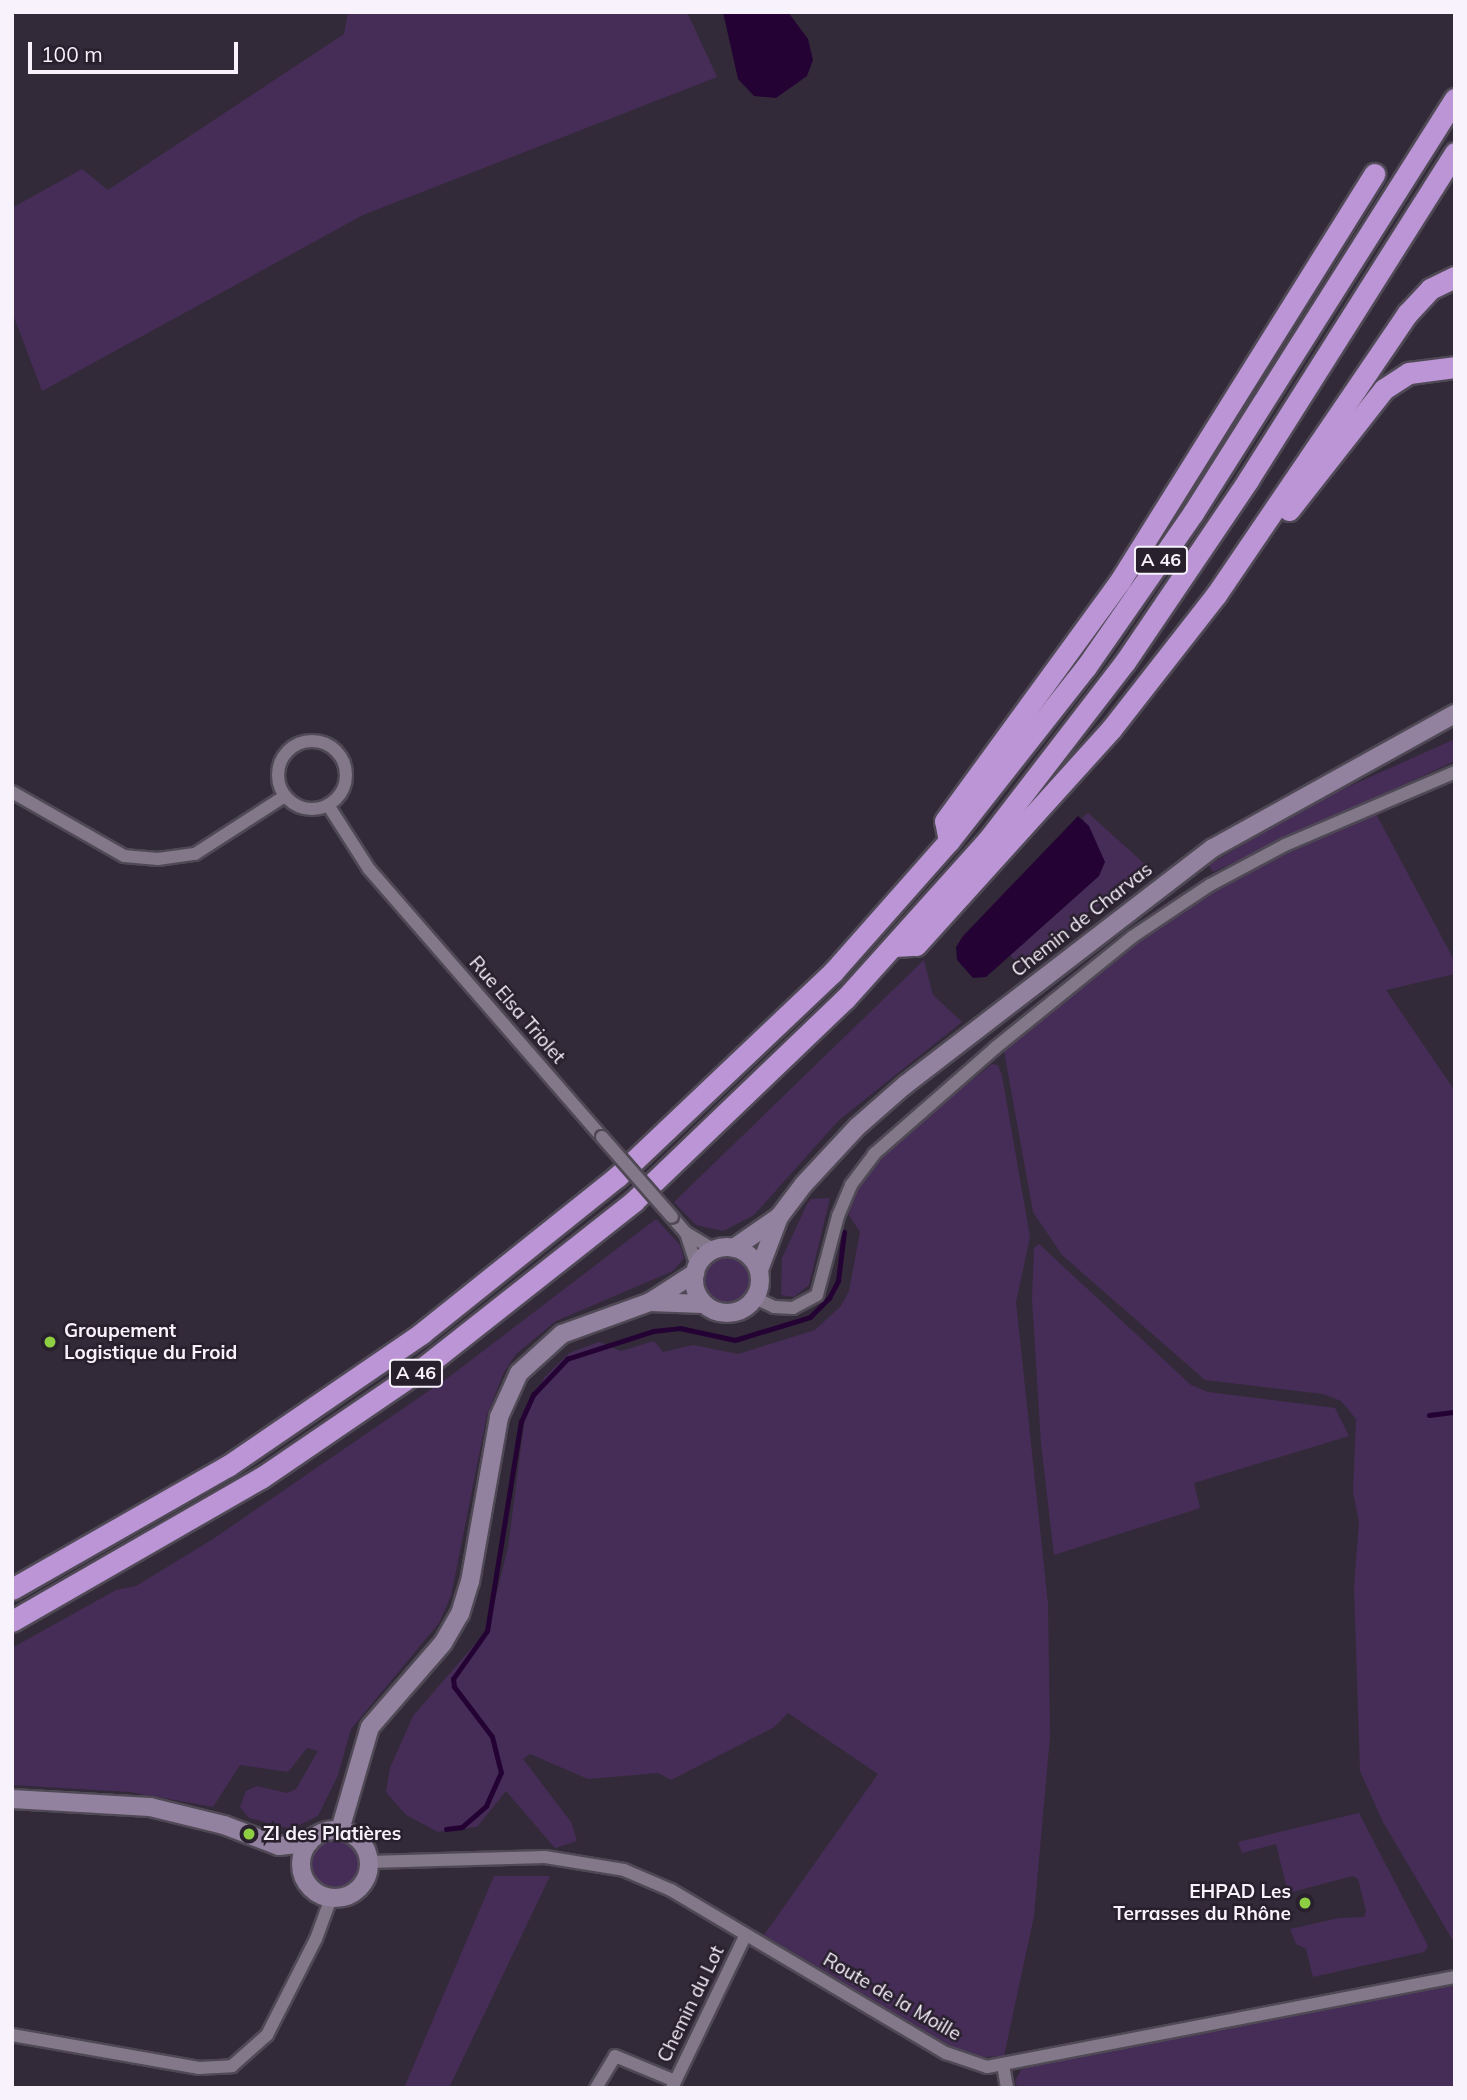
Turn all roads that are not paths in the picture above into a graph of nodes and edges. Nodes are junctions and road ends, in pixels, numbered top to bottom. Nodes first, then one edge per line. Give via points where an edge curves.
1 (1455, 99) edge
2 (1455, 153) edge
3 (1374, 174) dead end
4 (1455, 277) edge
5 (1455, 366) edge
6 (1216, 595) junction
7 (1455, 714) edge
8 (1455, 728) edge
9 (1412, 741) junction
10 (1455, 772) edge
11 (12, 792) edge
12 (285, 796) junction
13 (328, 805) junction
14 (950, 841) junction
15 (894, 946) junction
16 (779, 1217) junction
17 (686, 1233) junction
18 (734, 1248) junction
19 (714, 1250) junction
20 (696, 1270) junction
21 (759, 1270) junction
22 (755, 1298) junction
23 (650, 1303) junction
24 (704, 1304) junction
25 (12, 1589) edge
26 (12, 1621) edge
27 (12, 1800) edge
28 (340, 1830) junction
29 (309, 1843) junction
30 (279, 1846) junction
31 (369, 1862) junction
32 (304, 1878) junction
33 (331, 1898) junction
34 (745, 1936) junction
35 (1455, 1977) edge
36 (12, 2035) edge
37 (1003, 2065) junction
38 (674, 2085) edge
39 (596, 2088) edge
40 (1007, 2088) edge

1 - 14 highway, A 46 via 1172,544 1071,687
2 - 15 highway, A 46 via 1248,480 1132,653 1025,794
3 - 14 highway via 1121,581 946,821
4 - 6 highway via 1430,289 1407,314
5 - 6 highway via 1419,370 1384,389 1232,586
6 - 15 highway via 1112,728 1017,837 916,945
7 - 9 street, Chemin de Charvas
8 - 9 street
9 - 16 street, Chemin de Charvas via 1245,827 1156,889 879,1107 836,1148
10 - 22 street via 1285,845 1210,885 1132,937 874,1154 851,1185 838,1216 817,1296 793,1308 774,1307
11 - 12 street via 124,856 158,859 195,854
12 - 13 street via 305,809
12 - 13 street via 277,774 282,758 293,746 308,740 324,743 338,752 346,775 338,797
13 - 17 street, Rue Elsa Triolet, bridge via 369,869
14 - 25 highway, A 46 via 833,972 734,1071 617,1177 496,1277 258,1447
15 - 26 highway, A 46 via 723,1119 634,1200 493,1315 261,1478
16 - 18 street, Chemin de Charvas
16 - 21 street, Chemin de Charvas
17 - 19 street, Rue Elsa Triolet
17 - 20 street, Rue Elsa Triolet
18 - 19 street
18 - 21 street via 752,1258
19 - 20 street
20 - 23 street
20 - 24 street via 694,1285
21 - 22 street
22 - 24 street via 737,1312 725,1314
23 - 24 street
23 - 28 street via 562,1334 538,1351 511,1385 499,1418 460,1614 443,1643 370,1727
27 - 30 street via 150,1807 224,1825
28 - 29 street via 323,1832
28 - 31 street via 360,1841
29 - 30 street
29 - 32 street via 302,1860
30 - 32 street
31 - 33 street via 359,1889
31 - 34 street, Route de la Moille via 545,1857 603,1864 671,1890
32 - 33 street via 310,1888
33 - 36 street via 267,2035 232,2066 199,2068
34 - 37 street, Route de la Moille via 946,2053 976,2065
34 - 38 street, Chemin du Lot
35 - 37 street, Route de la Moille
37 - 40 street
38 - 39 street via 615,2056

